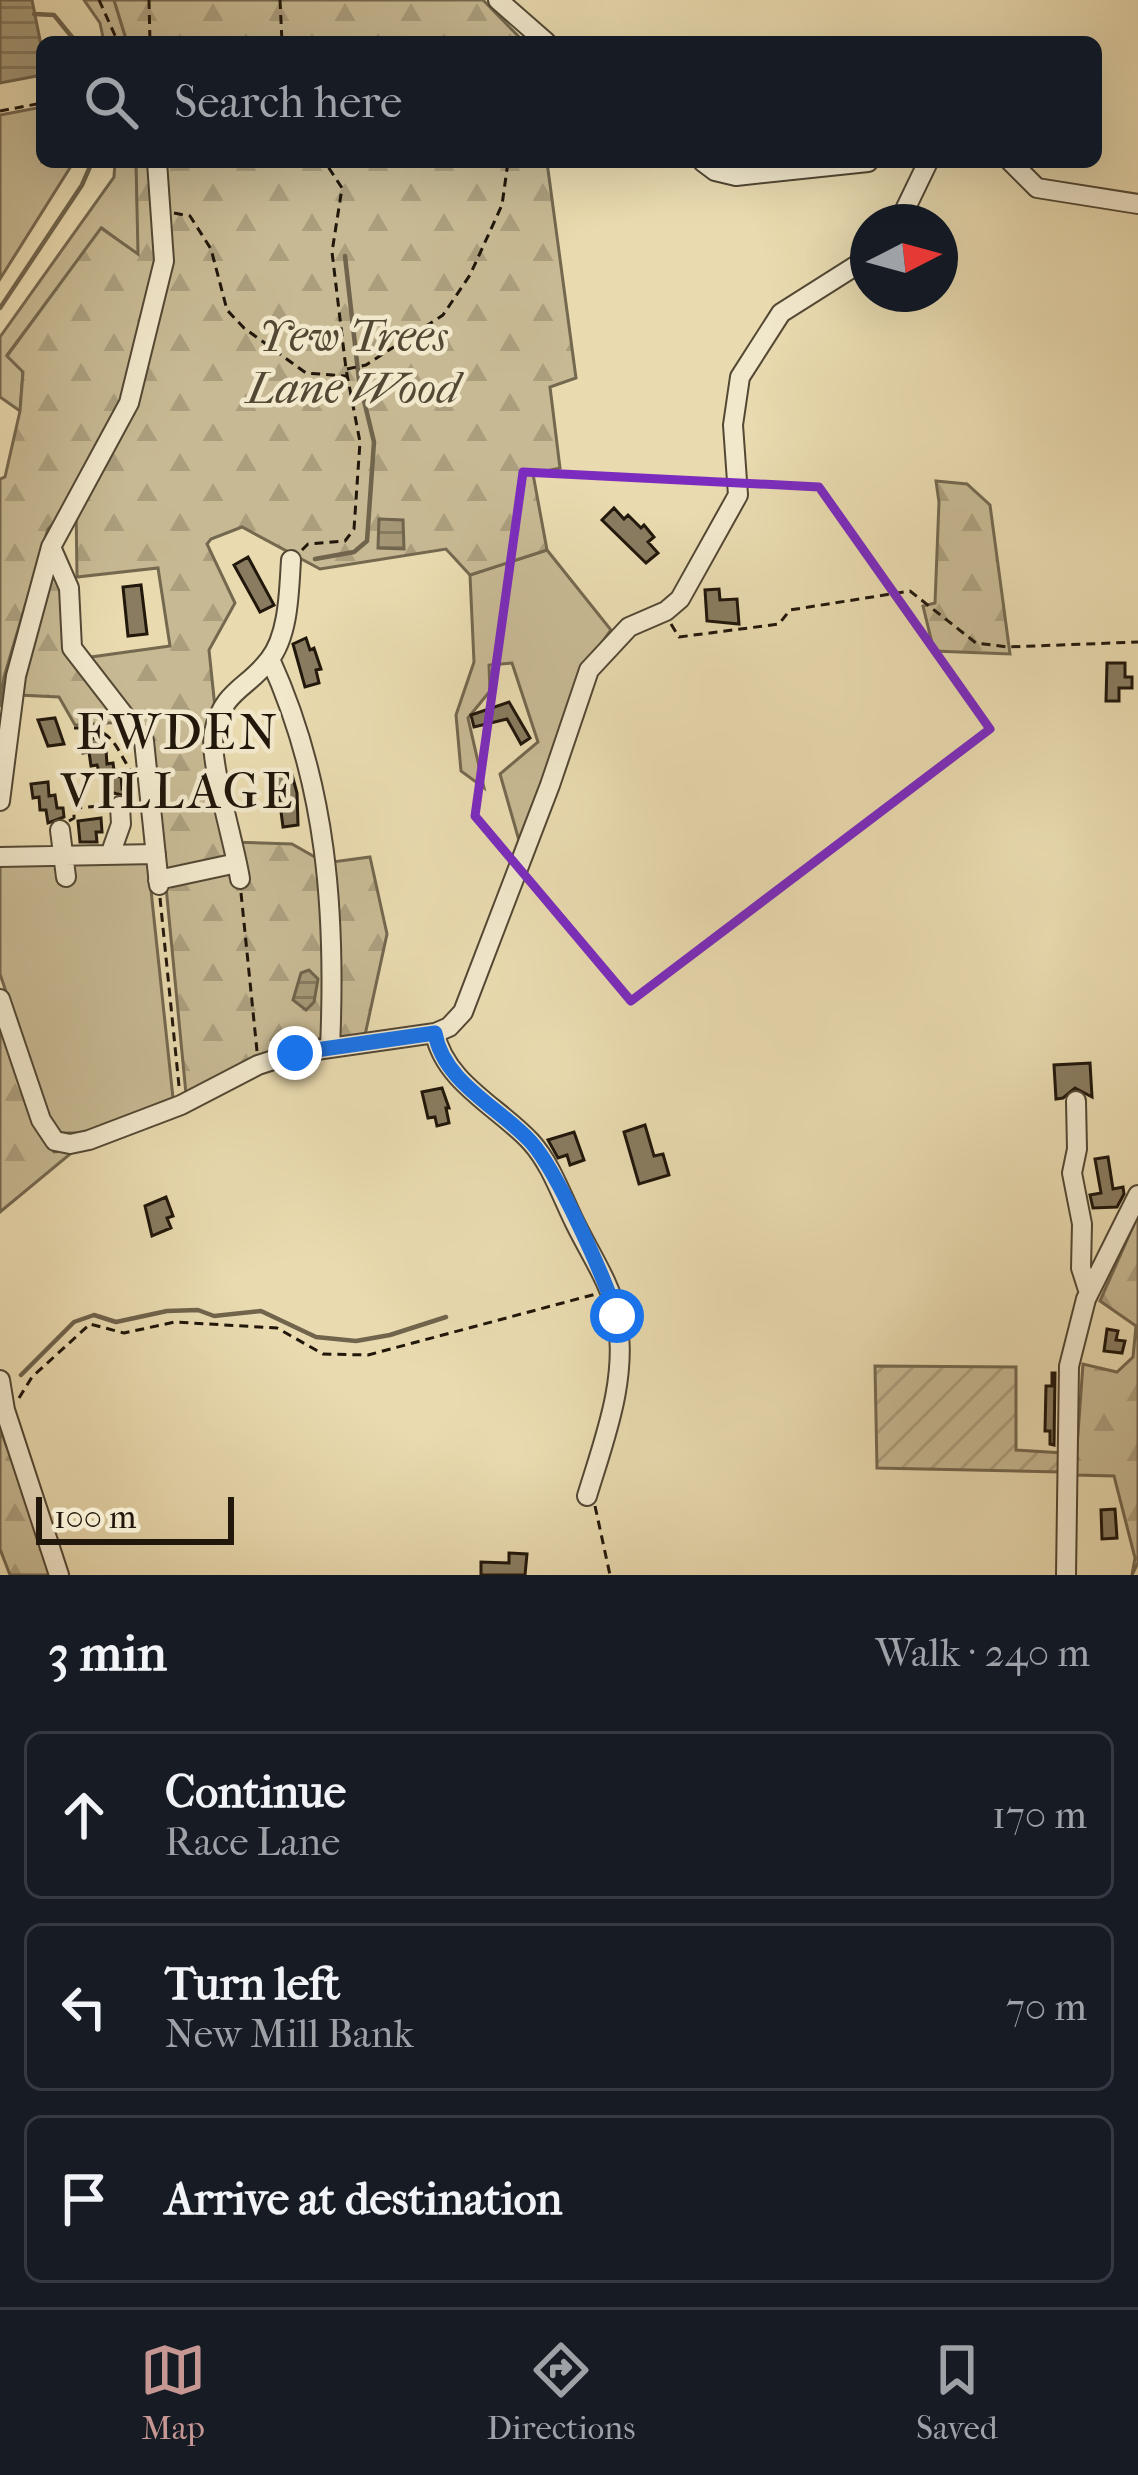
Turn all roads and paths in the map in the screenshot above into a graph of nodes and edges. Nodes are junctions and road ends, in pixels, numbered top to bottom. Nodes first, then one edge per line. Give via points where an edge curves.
1 (99, 0) edge
2 (149, 0) edge
3 (280, 0) edge
4 (498, 0) edge
5 (115, 36) edge
6 (150, 36) edge
7 (282, 36) edge
8 (539, 36) edge
9 (36, 104) edge
10 (0, 111) edge
11 (157, 168) edge
12 (329, 168) edge
13 (507, 168) edge
14 (711, 168) edge
15 (811, 168) edge
16 (925, 168) edge
17 (1017, 168) edge
18 (908, 204) edge
19 (1138, 204) edge
20 (160, 211) junction
21 (850, 269) edge
22 (347, 373) junction
23 (51, 547) junction
24 (291, 560) joint
25 (667, 617) dead end
26 (1138, 642) edge
27 (270, 659) junction
28 (74, 728) dead end
29 (138, 783) dead end
30 (0, 801) edge
31 (120, 806) joint
32 (60, 830) joint
33 (156, 854) junction
34 (110, 855) junction
35 (0, 856) edge
36 (63, 856) junction
37 (238, 871) junction
38 (66, 877) dead end
39 (158, 883) junction
40 (0, 999) edge
41 (435, 1033) junction
42 (330, 1048) junction
43 (258, 1065) junction
44 (1076, 1101) dead end
45 (181, 1105) junction
46 (1138, 1195) edge
47 (608, 1290) junction
48 (1089, 1293) junction
49 (0, 1380) edge
50 (4, 1410) junction
51 (586, 1496) joint
52 (58, 1575) edge
53 (610, 1575) edge
54 (1066, 1575) edge

1 - 5 path
2 - 6 path
3 - 7 path
4 - 8 street
9 - 10 path
11 - 20 street
12 - 22 path via 342,188 332,252
13 - 22 path via 502,205 443,315
14 - 15 street via 736,176
16 - 18 street
17 - 19 street via 1036,188
20 - 22 path via 190,216 211,249 227,310 244,328 306,373
20 - 23 street via 164,261 129,403
21 - 41 street via 781,313 740,377 733,425 738,495 727,519 680,599 629,627 589,670 463,1012
22 - 24 path via 360,442 354,529 346,541 308,544
23 - 30 street via 16,676
23 - 33 street via 69,588 72,648 144,741
24 - 27 street
25 - 26 path via 679,637 779,624 790,610 910,591 976,643
27 - 37 street via 219,711 212,739
27 - 42 street via 296,716 324,848
28 - 29 path via 106,732
31 - 32 path via 74,808
31 - 34 street
32 - 36 street
33 - 34 street
33 - 39 street
34 - 36 street
35 - 36 street
36 - 38 street
37 - 39 street
37 - 43 path
39 - 45 path
40 - 45 street via 55,1141 89,1140
41 - 42 street
41 - 47 street via 464,1082 531,1142
42 - 43 street
43 - 45 street
44 - 48 street via 1072,1173
46 - 48 street
47 - 50 path via 368,1355 323,1354 278,1328 175,1322 124,1333 91,1324
47 - 51 street via 617,1316 619,1393
48 - 54 street via 1069,1366
49 - 50 street
50 - 52 street
51 - 53 path via 595,1504

